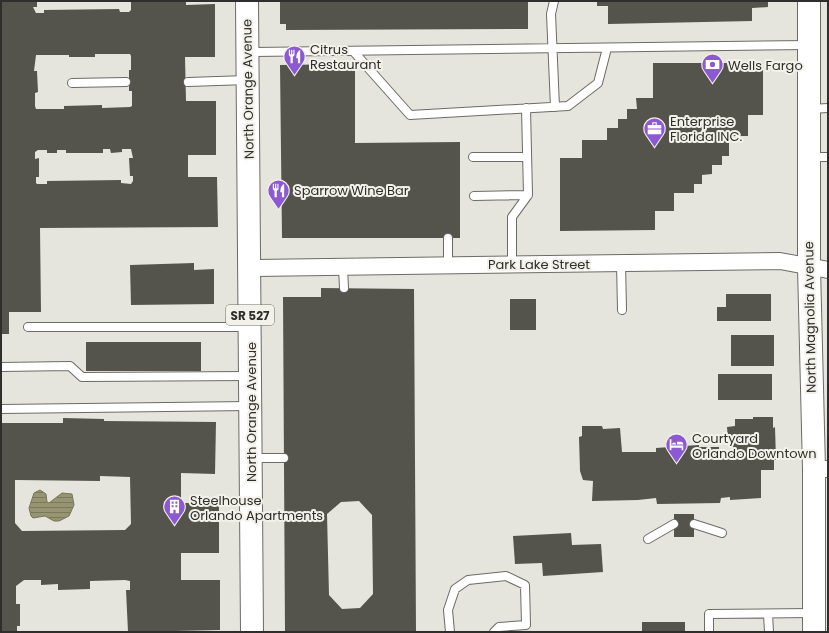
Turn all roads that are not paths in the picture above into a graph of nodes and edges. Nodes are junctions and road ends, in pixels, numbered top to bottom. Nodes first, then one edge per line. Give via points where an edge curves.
1 (247, 1) edge
2 (554, 1) edge
3 (809, 1) edge
4 (809, 45) junction
5 (607, 48) junction
6 (553, 49) junction
7 (248, 52) junction
8 (354, 52) junction
9 (248, 80) junction
10 (126, 82) dead end
11 (188, 82) dead end
12 (72, 83) dead end
13 (555, 107) junction
14 (526, 108) junction
15 (818, 109) edge
16 (473, 157) dead end
17 (527, 157) junction
18 (818, 157) edge
19 (528, 195) junction
20 (474, 196) dead end
21 (448, 238) dead end
22 (512, 263) junction
23 (621, 263) junction
24 (448, 264) junction
25 (343, 267) junction
26 (250, 268) junction
27 (818, 268) edge
28 (344, 288) dead end
29 (622, 310) dead end
30 (28, 327) dead end
31 (250, 327) junction
32 (1, 367) edge
33 (250, 376) junction
34 (251, 406) junction
35 (1, 410) edge
36 (251, 458) junction
37 (284, 458) dead end
38 (821, 469) edge
39 (674, 524) dead end
40 (694, 524) dead end
41 (722, 533) dead end
42 (648, 539) dead end
43 (768, 614) junction
44 (814, 623) edge
45 (252, 632) edge
46 (450, 632) edge
47 (494, 632) edge
48 (709, 632) edge
49 (769, 632) edge

1 - 7 main road, North Orange Avenue / SR 527
2 - 6 lane via 551,14
3 - 4 main road, North Magnolia Avenue
4 - 5 lane
4 - 15 main road, North Magnolia Avenue
5 - 6 lane
5 - 13 lane via 598,83 568,106
6 - 8 lane
6 - 13 lane
7 - 8 lane
7 - 9 main road, North Orange Avenue / SR 527
8 - 14 lane via 410,115
9 - 11 lane
9 - 26 main road, North Orange Avenue / SR 527
10 - 12 lane
13 - 14 lane
14 - 17 lane
15 - 18 main road, North Magnolia Avenue
16 - 17 lane
17 - 19 lane
18 - 27 main road, North Magnolia Avenue
19 - 20 lane
19 - 22 lane via 512,217
21 - 24 lane
22 - 23 street, Park Lake Street
22 - 24 street, Park Lake Street
23 - 27 street, Park Lake Street via 780,261
23 - 29 lane
24 - 25 street, Park Lake Street
25 - 26 street, Park Lake Street
25 - 28 lane
26 - 31 main road, North Orange Avenue / SR 527
27 - 38 main road, North Magnolia Avenue
30 - 31 lane
31 - 33 main road, North Orange Avenue / SR 527
32 - 33 lane via 70,366 82,377
33 - 34 main road, North Orange Avenue / SR 527
34 - 35 lane
34 - 36 main road, North Orange Avenue / SR 527
36 - 37 lane
36 - 45 main road, North Orange Avenue / SR 527
38 - 44 main road, North Magnolia Avenue
39 - 42 lane
40 - 41 lane
43 - 44 lane
43 - 48 lane via 708,614
43 - 49 lane
46 - 47 lane via 448,610 455,589 468,580 506,576 525,585 526,625 499,626

